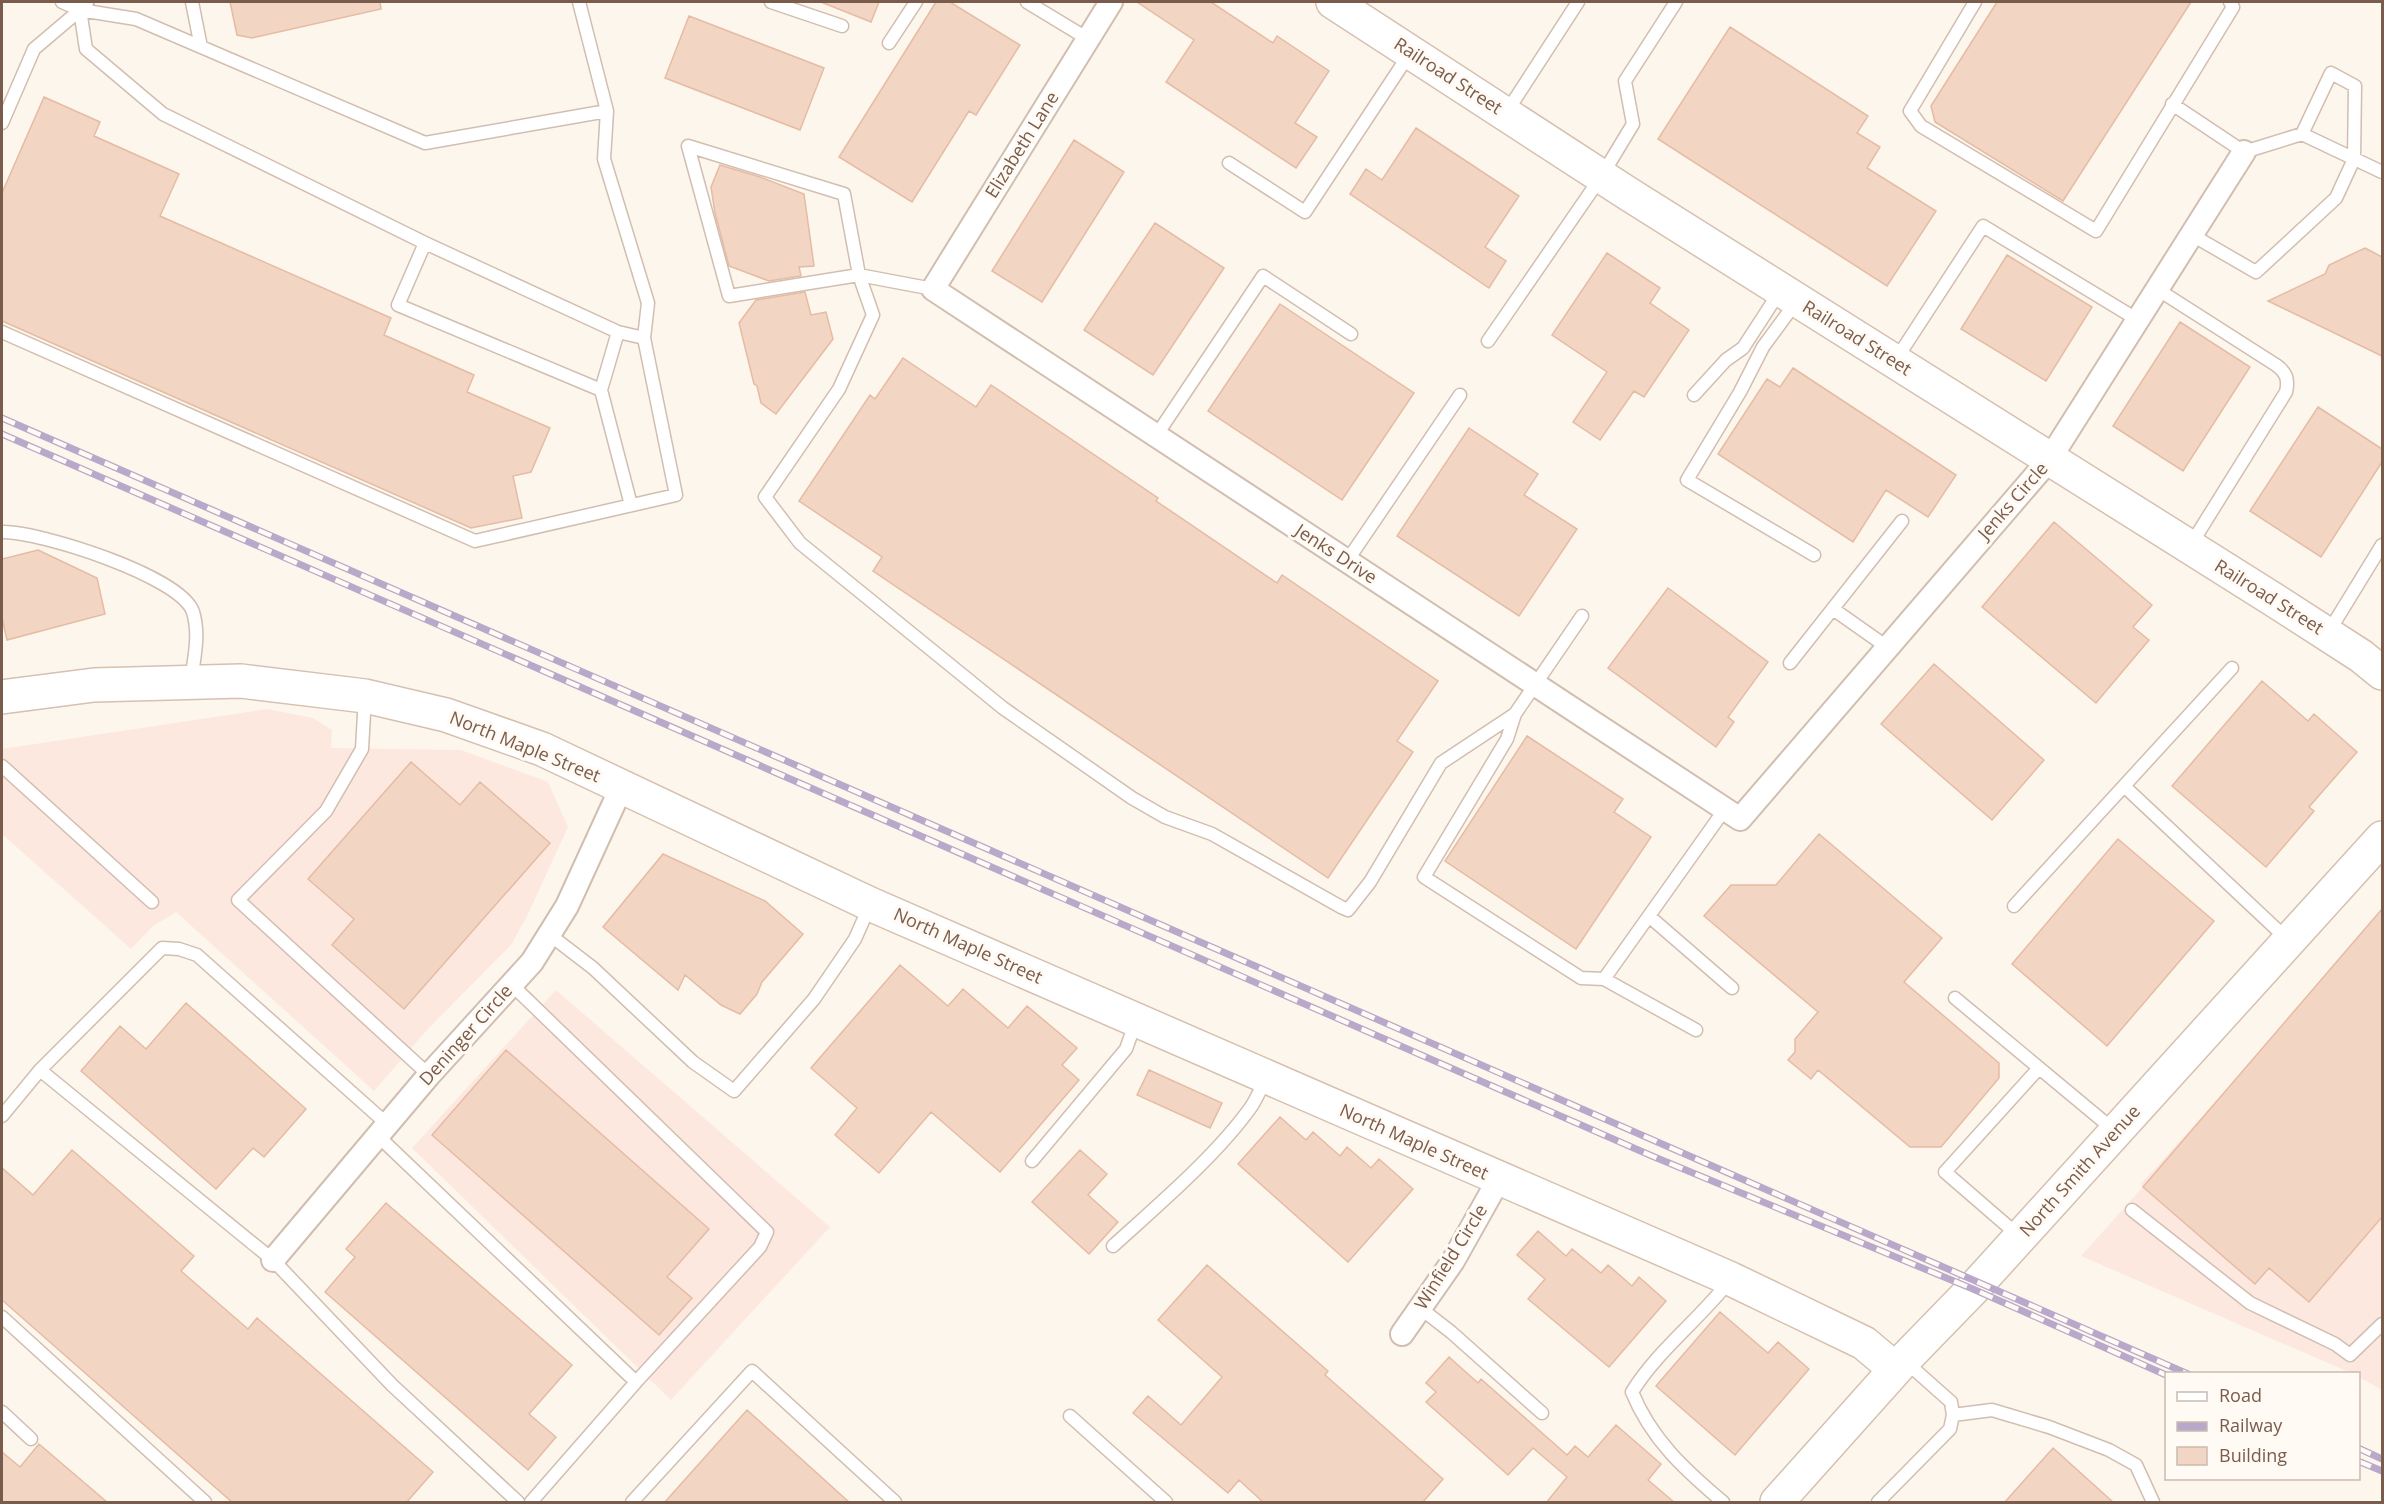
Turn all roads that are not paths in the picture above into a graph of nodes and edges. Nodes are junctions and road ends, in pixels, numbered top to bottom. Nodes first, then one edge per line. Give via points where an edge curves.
1 (192, 2) edge
2 (579, 2) edge
3 (771, 2) edge
4 (916, 2) edge
5 (1027, 2) edge
6 (1112, 2) edge
7 (1333, 2) edge
8 (1578, 2) edge
9 (1676, 2) edge
10 (1975, 2) edge
11 (2230, 2) edge
12 (75, 4) edge
13 (842, 26) dead end
14 (1088, 39) junction
15 (889, 43) dead end
16 (201, 47) junction
17 (1411, 52) junction
18 (2172, 104) junction
19 (607, 111) junction
20 (1506, 114) junction
21 (2, 123) edge
22 (2302, 134) junction
23 (2244, 152) junction
24 (2354, 159) junction
25 (1229, 163) dead end
26 (2382, 172) edge
27 (1601, 177) junction
28 (2192, 235) junction
29 (425, 243) junction
30 (859, 275) junction
31 (933, 289) junction
32 (2157, 289) junction
33 (1789, 296) junction
34 (2138, 320) junction
35 (2, 332) edge
36 (618, 332) junction
37 (1351, 334) dead end
38 (644, 338) junction
39 (1488, 341) dead end
40 (1895, 362) junction
41 (601, 390) junction
42 (1460, 395) dead end
43 (1694, 395) dead end
44 (1156, 436) junction
45 (2049, 460) junction
46 (631, 505) junction
47 (1902, 521) dead end
48 (2, 532) edge
49 (2382, 545) edge
50 (2190, 547) junction
51 (1814, 555) dead end
52 (1347, 561) junction
53 (1833, 609) junction
54 (1582, 616) dead end
55 (2327, 634) junction
56 (1887, 647) junction
57 (1790, 663) dead end
58 (2232, 668) dead end
59 (2382, 673) edge
60 (191, 681) junction
61 (1536, 686) junction
62 (365, 696) junction
63 (2, 697) edge
64 (1515, 714) junction
65 (2, 766) edge
66 (622, 786) junction
67 (2124, 786) junction
68 (1732, 814) junction
69 (2382, 838) edge
70 (152, 902) dead end
71 (870, 903) junction
72 (2014, 906) dead end
73 (1650, 917) junction
74 (550, 935) junction
75 (2289, 940) junction
76 (1604, 979) junction
77 (511, 984) junction
78 (1732, 988) dead end
79 (1955, 998) dead end
80 (1137, 1020) junction
81 (1696, 1030) dead end
82 (2039, 1068) junction
83 (40, 1070) junction
84 (429, 1076) junction
85 (1267, 1077) junction
86 (2, 1116) edge
87 (382, 1130) junction
88 (2115, 1132) junction
89 (1032, 1161) dead end
90 (1499, 1179) junction
91 (2132, 1210) dead end
92 (2020, 1237) junction
93 (1113, 1246) dead end
94 (273, 1260) junction
95 (1731, 1279) junction
96 (1420, 1308) junction
97 (2, 1317) edge
98 (2382, 1324) edge
99 (1402, 1334) dead end
100 (1899, 1364) junction
101 (636, 1382) junction
102 (2, 1413) edge
103 (1542, 1413) dead end
104 (1953, 1415) junction
105 (1070, 1416) dead end
106 (31, 1439) dead end
107 (1781, 1501) edge
108 (205, 1503) edge
109 (518, 1503) edge
110 (531, 1503) edge
111 (632, 1503) edge
112 (895, 1503) edge
113 (1166, 1503) edge
114 (1723, 1503) edge
115 (1878, 1503) edge
116 (2153, 1503) edge

1 - 16 lane
2 - 19 lane
3 - 13 lane
4 - 15 lane
5 - 14 lane
6 - 14 street, Elizabeth Lane
7 - 17 main road, Railroad Street
8 - 20 lane
9 - 27 lane via 1625,81 1633,124
10 - 18 lane via 1910,111 1921,126 2096,231
11 - 18 lane via 2233,7
12 - 16 lane via 136,19
12 - 21 lane via 34,49
12 - 29 lane via 86,49 163,114
14 - 31 street, Elizabeth Lane
16 - 19 lane via 424,142
17 - 20 main road, Railroad Street
17 - 25 lane via 1305,212
18 - 23 lane
19 - 38 lane via 604,159 648,303
20 - 27 main road, Railroad Street
22 - 23 lane
22 - 24 lane
22 - 24 lane via 2331,73 2355,86
23 - 28 street, Jenks Circle
24 - 26 lane
24 - 28 lane via 2336,198 2256,272
27 - 33 main road, Railroad Street
27 - 39 lane
28 - 32 street, Jenks Circle
29 - 36 lane
29 - 41 lane via 398,305
30 - 30 lane via 844,194 688,146 729,296
30 - 31 lane
30 - 64 lane via 873,315 838,388 765,497 800,543 895,622 1002,708 1132,798 1165,817 1212,834 1348,910 1370,882 1441,763
31 - 44 street, Jenks Drive
32 - 34 street, Jenks Circle
32 - 50 lane via 2276,364 2287,375 2286,392
33 - 40 main road, Railroad Street
33 - 43 lane
33 - 51 lane via 1740,392 1687,480
34 - 40 lane via 1983,226
34 - 45 street, Jenks Circle
35 - 46 lane via 475,541
36 - 38 lane
36 - 41 lane
37 - 44 lane via 1263,276
38 - 46 lane via 676,495
40 - 45 main road, Railroad Street
41 - 46 lane
42 - 52 lane
44 - 52 street, Jenks Drive
45 - 50 main road, Railroad Street
45 - 56 street, Jenks Circle
47 - 53 lane
48 - 60 lane via 37,536 115,561 171,589 193,610 197,638
49 - 55 lane
50 - 55 main road, Railroad Street
52 - 61 street, Jenks Drive
53 - 56 lane
53 - 57 lane
54 - 61 lane
55 - 59 main road, Railroad Street
56 - 68 street, Jenks Circle
58 - 67 lane
60 - 62 main road, North Maple Street via 241,681
60 - 63 main road, North Maple Street via 94,685
61 - 64 lane
61 - 68 street, Jenks Drive
62 - 66 main road, North Maple Street via 446,715 542,749
62 - 84 lane via 362,749 326,811 238,900
64 - 76 lane via 1507,739 1425,877 1581,978
65 - 70 lane
66 - 71 main road, North Maple Street
66 - 74 street, Deninger Circle
67 - 72 lane
67 - 75 lane
68 - 73 lane
69 - 75 main road, North Smith Avenue
71 - 74 lane via 855,939 814,999 734,1091 693,1062 593,968
71 - 80 main road, North Maple Street
73 - 76 lane
73 - 78 lane
74 - 77 street, Deninger Circle
75 - 88 main road, North Smith Avenue
76 - 81 lane
77 - 84 street, Deninger Circle
77 - 101 lane via 767,1232 760,1247
79 - 82 lane
80 - 85 main road, North Maple Street
80 - 89 lane via 1126,1049
82 - 88 lane
82 - 92 lane via 1945,1172
83 - 86 lane
83 - 87 lane via 162,948 179,949 197,955
83 - 94 lane
84 - 87 street, Deninger Circle
85 - 90 main road, North Maple Street
85 - 93 lane via 1251,1106 1222,1140
87 - 94 street, Deninger Circle
87 - 101 lane
88 - 92 main road, North Smith Avenue
90 - 95 main road, North Maple Street
90 - 96 street, Winfield Circle via 1453,1261
91 - 98 lane via 2250,1303 2350,1355
92 - 100 main road, North Smith Avenue
94 - 109 lane via 392,1385
95 - 100 main road, North Maple Street
95 - 114 lane via 1641,1376 1632,1392 1641,1416 1682,1467
96 - 99 street, Winfield Circle
96 - 103 lane
97 - 108 lane
100 - 104 lane via 1951,1402
100 - 107 main road, North Smith Avenue
101 - 110 lane
102 - 106 lane
104 - 115 lane via 1950,1429
104 - 116 lane via 1992,1410 2109,1450 2136,1465
105 - 113 lane
111 - 112 lane via 752,1371

